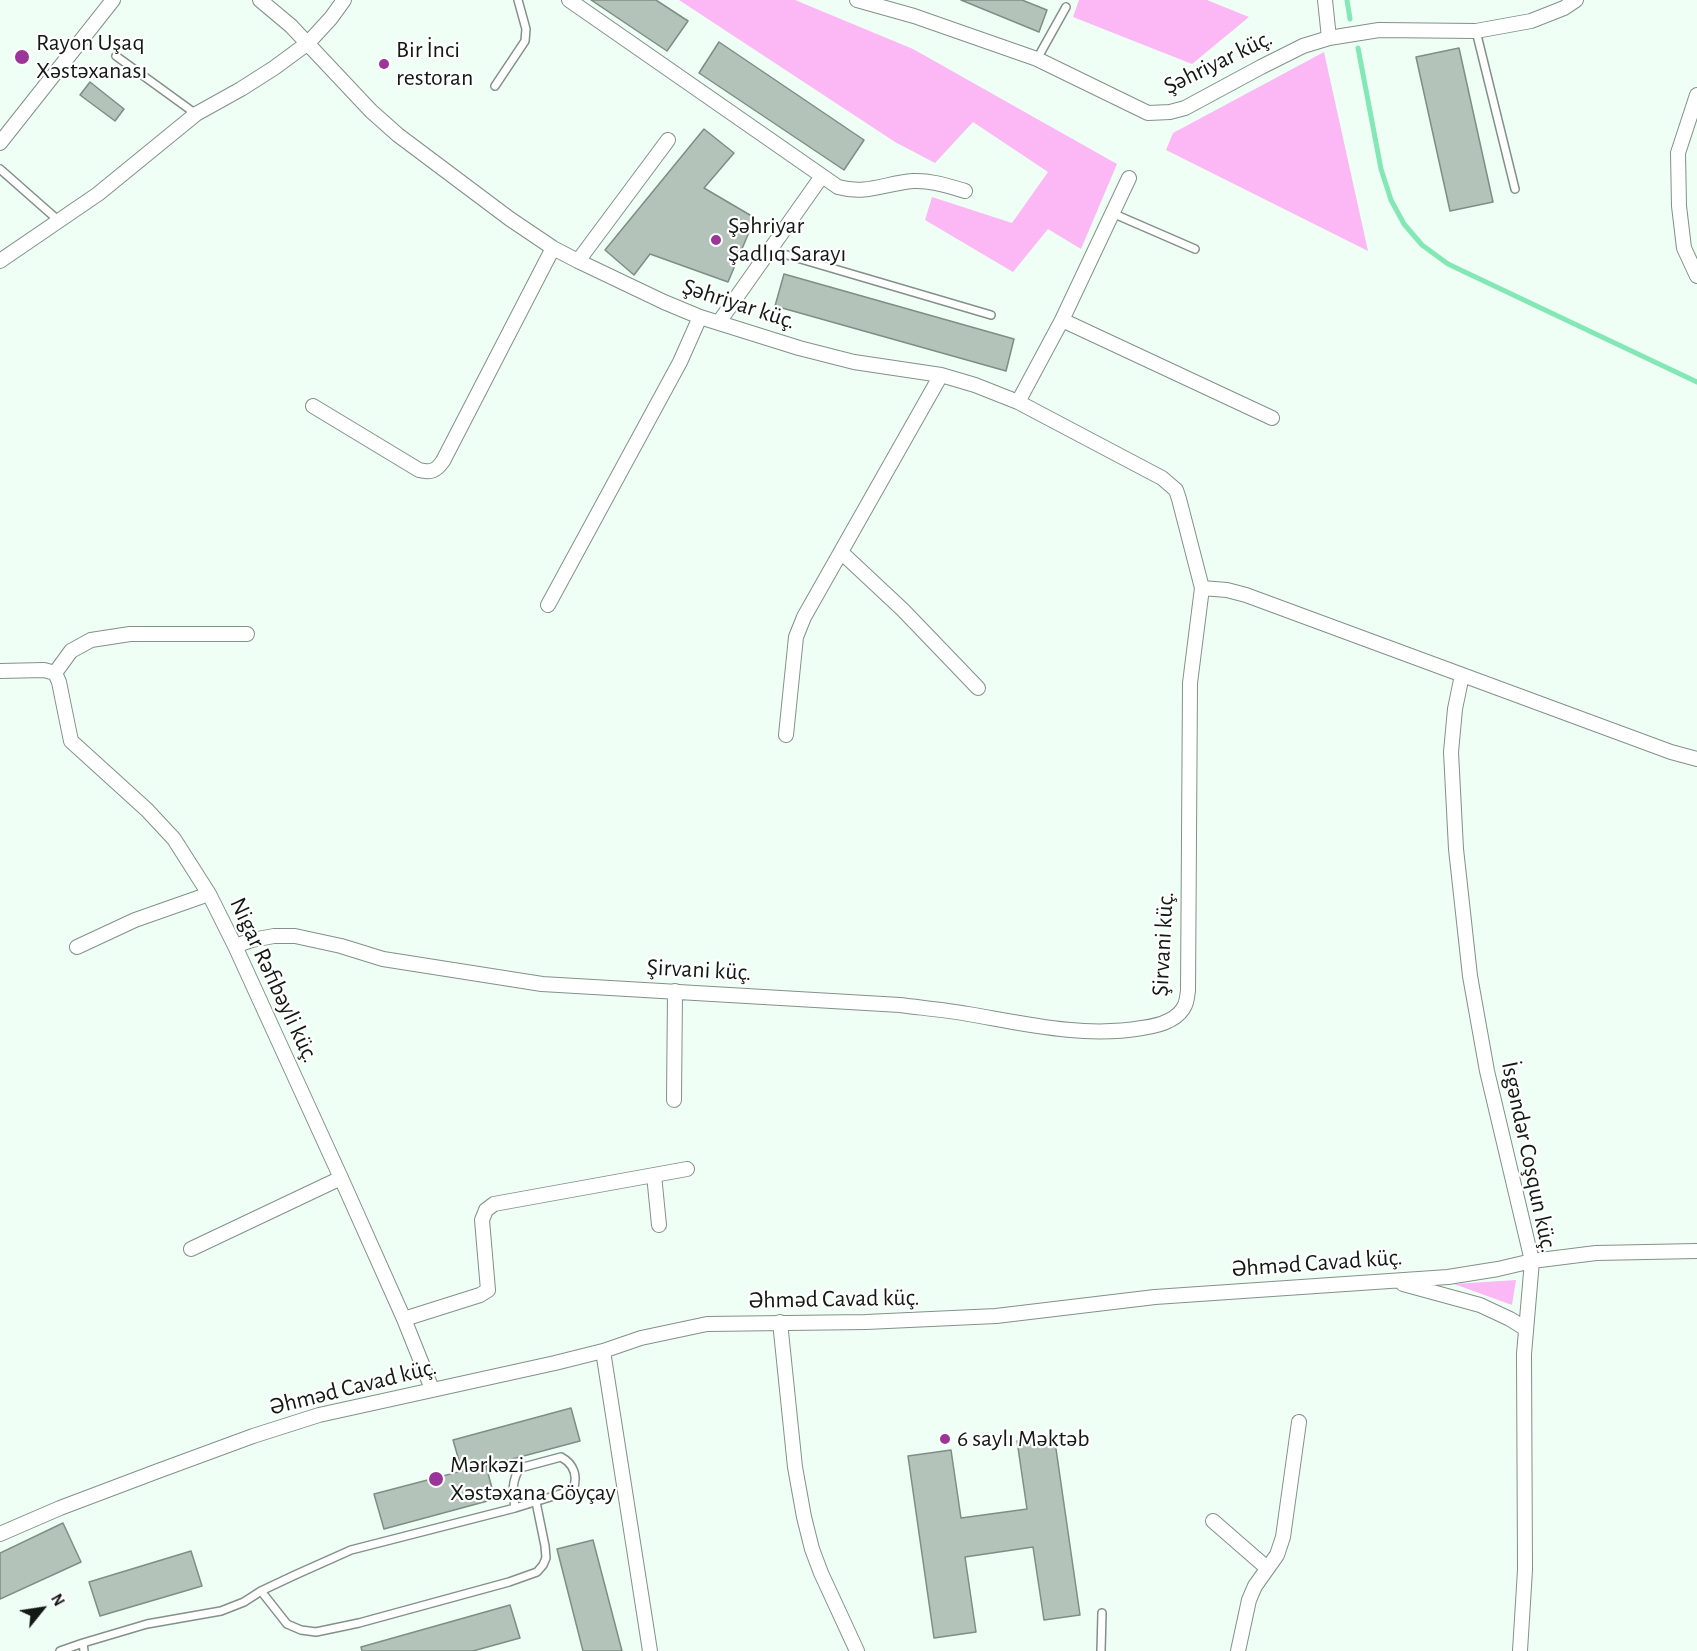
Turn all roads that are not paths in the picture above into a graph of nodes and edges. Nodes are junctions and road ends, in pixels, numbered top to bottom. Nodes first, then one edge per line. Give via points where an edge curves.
1 (113, 0) edge
2 (260, 0) edge
3 (344, 0) edge
4 (518, 0) edge
5 (569, 0) edge
6 (857, 0) edge
7 (1325, 0) edge
8 (1576, 0) edge
9 (1066, 7) dead end
10 (1476, 31) junction
11 (1329, 38) junction
12 (308, 43) junction
13 (116, 56) dead end
14 (1037, 60) junction
15 (495, 86) dead end
16 (1697, 95) edge
17 (196, 114) junction
18 (668, 140) dead end
19 (0, 143) edge
20 (0, 170) edge
21 (822, 176) junction
22 (1129, 178) dead end
23 (1515, 189) dead end
24 (965, 191) dead end
25 (1112, 213) junction
26 (59, 220) junction
27 (553, 248) junction
28 (1195, 249) dead end
29 (770, 250) junction
30 (0, 261) edge
31 (578, 261) junction
32 (1697, 276) edge
33 (991, 315) dead end
34 (700, 317) junction
35 (1062, 320) junction
36 (719, 322) junction
37 (941, 375) junction
38 (1018, 402) junction
39 (313, 406) dead end
40 (1272, 418) dead end
41 (841, 552) junction
42 (1202, 588) junction
43 (548, 605) dead end
44 (247, 634) dead end
45 (0, 671) edge
46 (55, 673) junction
47 (1462, 675) junction
48 (978, 688) dead end
49 (786, 735) dead end
50 (1697, 759) edge
51 (209, 894) junction
52 (235, 946) junction
53 (77, 947) dead end
54 (675, 991) junction
55 (674, 1100) dead end
56 (687, 1169) dead end
57 (654, 1175) junction
58 (341, 1178) junction
59 (659, 1225) dead end
60 (191, 1249) dead end
61 (1697, 1251) edge
62 (1532, 1261) junction
63 (1392, 1282) junction
64 (404, 1319) junction
65 (780, 1322) junction
66 (1526, 1329) junction
67 (603, 1351) junction
68 (432, 1389) junction
69 (1299, 1422) dead end
70 (536, 1502) junction
71 (515, 1508) junction
72 (1213, 1521) dead end
73 (0, 1534) edge
74 (1267, 1568) junction
75 (261, 1591) junction
76 (1102, 1614) dead end
77 (83, 1647) edge
78 (60, 1651) edge
79 (650, 1651) edge
80 (857, 1651) edge
81 (1101, 1651) edge
82 (1238, 1651) edge
83 (1520, 1651) edge

1 - 19 street
2 - 12 street, Şəhriyar küç.
3 - 12 street
4 - 15 lane via 526,29 525,41
5 - 21 street
6 - 14 street, Şəhriyar küç.
7 - 11 street
8 - 10 street, Şəhriyar küç. via 1531,21
9 - 14 lane
10 - 11 street, Şəhriyar küç. via 1378,30
10 - 23 lane
11 - 14 street, Şəhriyar küç. via 1303,46 1185,108 1170,112 1148,113
12 - 17 street
12 - 27 street, Şəhriyar küç. via 398,135
13 - 17 lane
16 - 32 street via 1678,153 1684,248
17 - 26 street via 98,194
18 - 31 street
20 - 26 lane
21 - 24 street via 851,191 914,181
21 - 29 street
22 - 25 street
25 - 28 lane
25 - 35 street
26 - 30 street
27 - 31 street, Şəhriyar küç.
27 - 39 street via 438,469 420,470
29 - 33 lane
29 - 36 street
31 - 34 street, Şəhriyar küç.
34 - 36 street, Şəhriyar küç.
34 - 43 street via 680,362
35 - 38 street
35 - 40 street
36 - 37 street, Şəhriyar küç. via 854,362
37 - 38 street, Şəhriyar küç.
37 - 41 street
38 - 42 street, Şəhriyar küç. via 1176,490
41 - 48 street
41 - 49 street via 796,637
42 - 47 street via 1246,595
42 - 54 street, Şirvani küç. via 1190,683 1188,991 1185,1006 1175,1016 1160,1025 1141,1029 1084,1032 900,1005
44 - 46 street via 130,634 91,640 71,651
45 - 46 street
46 - 51 street, Nigar Rəfibəyli küç. via 71,741 174,839
47 - 50 street
47 - 62 street, İsgəndər Coşqun küç. via 1451,752 1456,849 1470,976 1486,1071
51 - 52 street, Nigar Rəfibəyli küç.
51 - 53 street via 135,920
52 - 54 street, Şirvani küç. via 274,936 295,936 383,959 542,984
52 - 58 street, Nigar Rəfibəyli küç.
54 - 55 street
56 - 57 street
57 - 59 street
57 - 64 street via 494,1204 482,1220 488,1290
58 - 60 street
58 - 64 street, Nigar Rəfibəyli küç.
61 - 62 street, Əhməd Cavad küç. via 1596,1254
62 - 63 street, Əhməd Cavad küç. via 1448,1277
62 - 66 street, İsgəndər Coşqun küç.
63 - 65 street, Əhməd Cavad küç. via 1155,1297 996,1316
63 - 66 street via 1480,1305
64 - 68 street, Nigar Rəfibəyli küç.
65 - 67 street, Əhməd Cavad küç. via 707,1324 641,1338
65 - 80 street via 804,1517 821,1573
66 - 83 street, İsgəndər Coşqun küç. via 1525,1570
67 - 68 street, Əhməd Cavad küç.
67 - 79 street
68 - 73 street, Əhməd Cavad küç. via 319,1415 254,1436
69 - 74 street via 1283,1537
70 - 71 lane
70 - 71 lane via 573,1490 576,1481 570,1462 561,1457 520,1468 512,1486
70 - 75 lane via 546,1558 537,1572 509,1582 316,1632 287,1624
71 - 75 lane via 351,1550
72 - 74 street
74 - 82 street via 1249,1600
75 - 77 lane via 221,1611 147,1623
76 - 81 lane
77 - 78 lane

